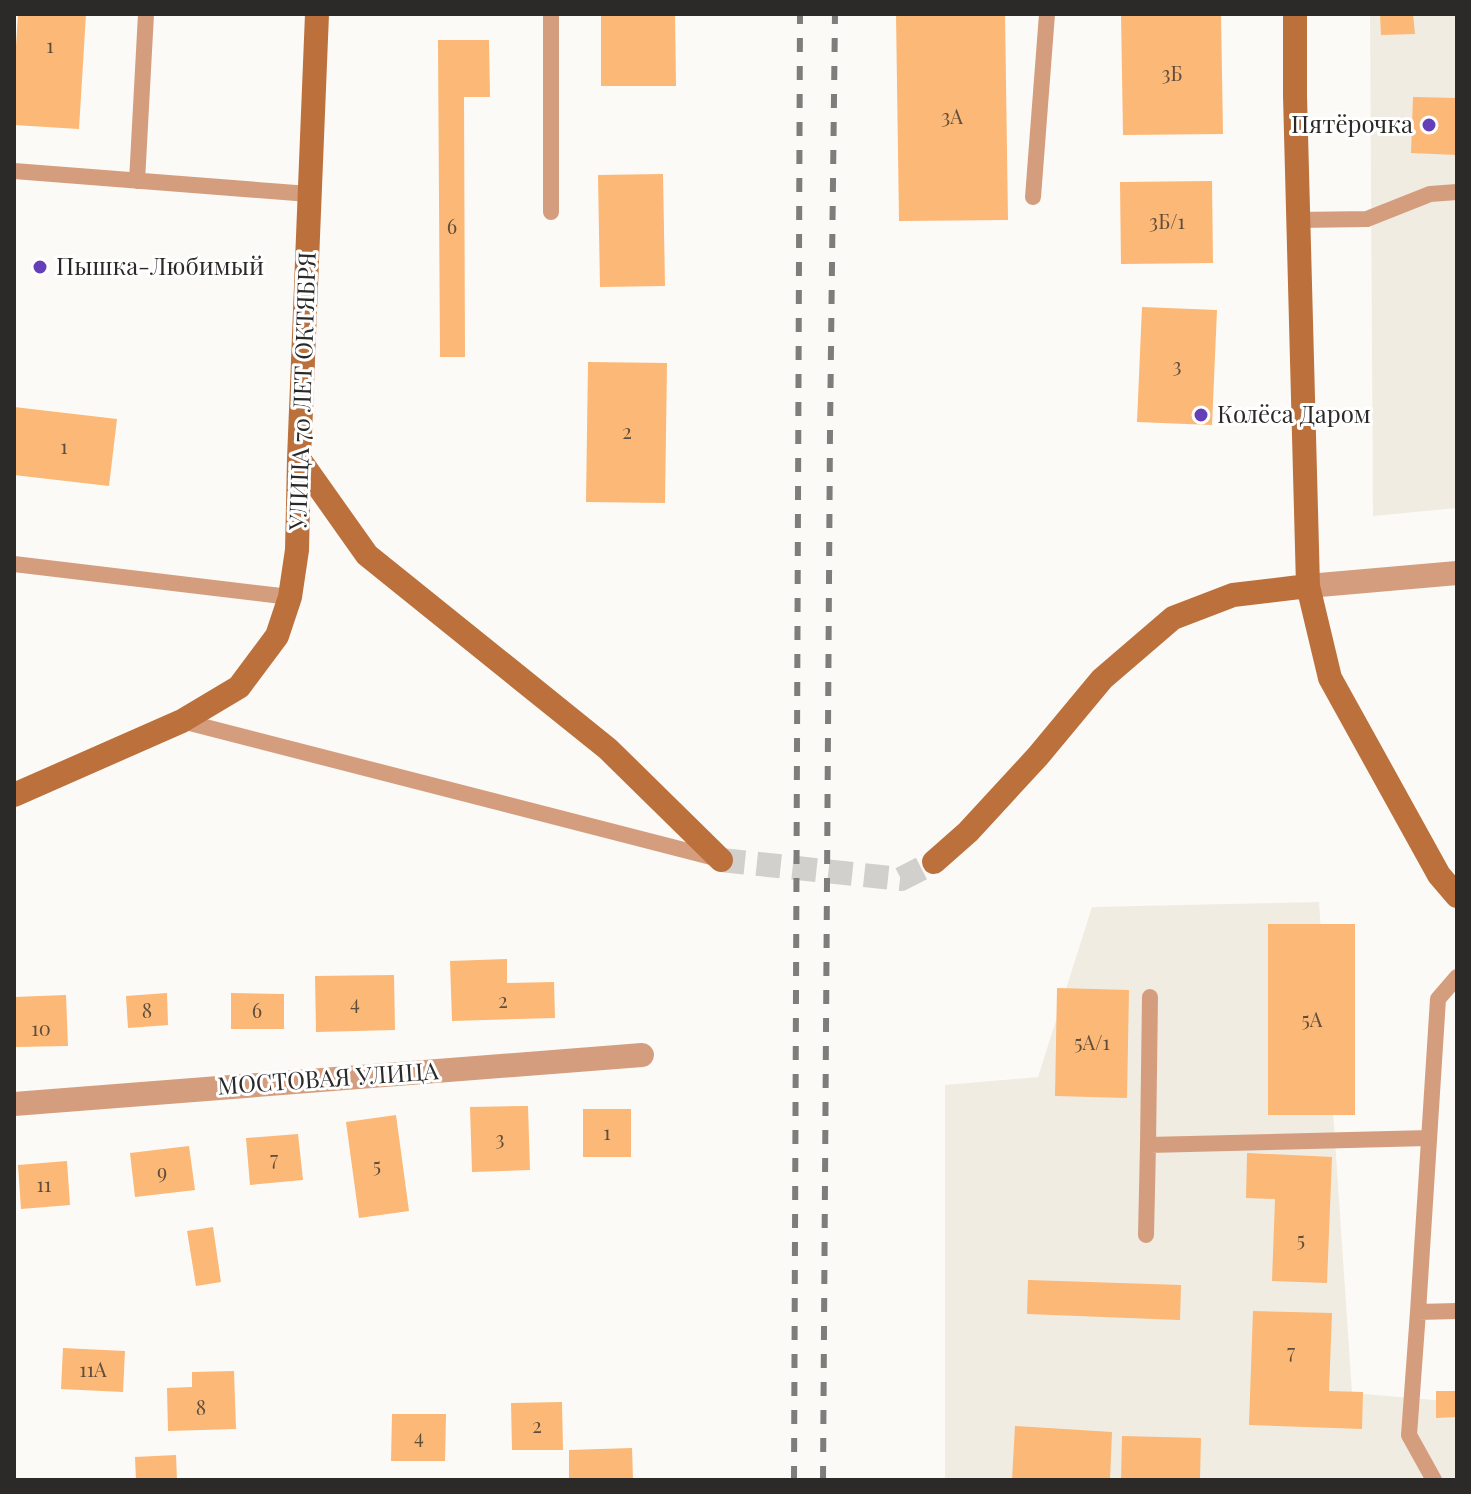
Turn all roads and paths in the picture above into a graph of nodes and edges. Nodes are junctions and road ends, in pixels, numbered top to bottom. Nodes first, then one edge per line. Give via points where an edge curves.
1 (146, 14) edge
2 (317, 14) edge
3 (551, 14) edge
4 (1047, 14) edge
5 (1295, 14) edge
6 (14, 171) edge
7 (137, 181) junction
8 (1457, 192) edge
9 (309, 194) junction
10 (1033, 197) dead end
11 (551, 212) dead end
12 (1298, 220) junction
13 (299, 459) junction
14 (14, 564) edge
15 (1457, 573) edge
16 (1308, 586) junction
17 (290, 597) junction
18 (182, 721) junction
19 (14, 795) edge
20 (721, 860) joint
21 (934, 862) tunnel mouth
22 (1457, 896) edge
23 (1457, 977) edge
24 (1150, 997) dead end
25 (642, 1055) dead end
26 (14, 1104) edge
27 (1429, 1138) junction
28 (1148, 1145) junction
29 (1146, 1235) dead end
30 (1457, 1311) edge
31 (1418, 1312) junction
32 (1434, 1480) edge

1 - 7 lane
2 - 9 main road, УЛИЦА 70 ЛЕТ ОКТЯБРЯ
3 - 11 lane
4 - 10 lane
5 - 12 main road
6 - 7 lane
7 - 9 lane
8 - 12 lane via 1430,194 1367,219
9 - 13 main road, УЛИЦА 70 ЛЕТ ОКТЯБРЯ
12 - 16 main road
13 - 17 main road, УЛИЦА 70 ЛЕТ ОКТЯБРЯ
13 - 20 main road via 367,555 608,749
14 - 17 lane
15 - 16 street
16 - 21 main road via 1233,595 1173,618 1102,679 1038,756
16 - 22 main road via 1330,678 1439,875
17 - 18 main road, УЛИЦА 70 ЛЕТ ОКТЯБРЯ via 277,636 239,687
18 - 19 main road, УЛИЦА 70 ЛЕТ ОКТЯБРЯ
18 - 20 lane
23 - 27 lane via 1438,999
24 - 28 lane
25 - 26 street, МОСТОВАЯ УЛИЦА
27 - 28 lane
27 - 31 lane
28 - 29 lane
30 - 31 lane
31 - 32 lane via 1409,1435

